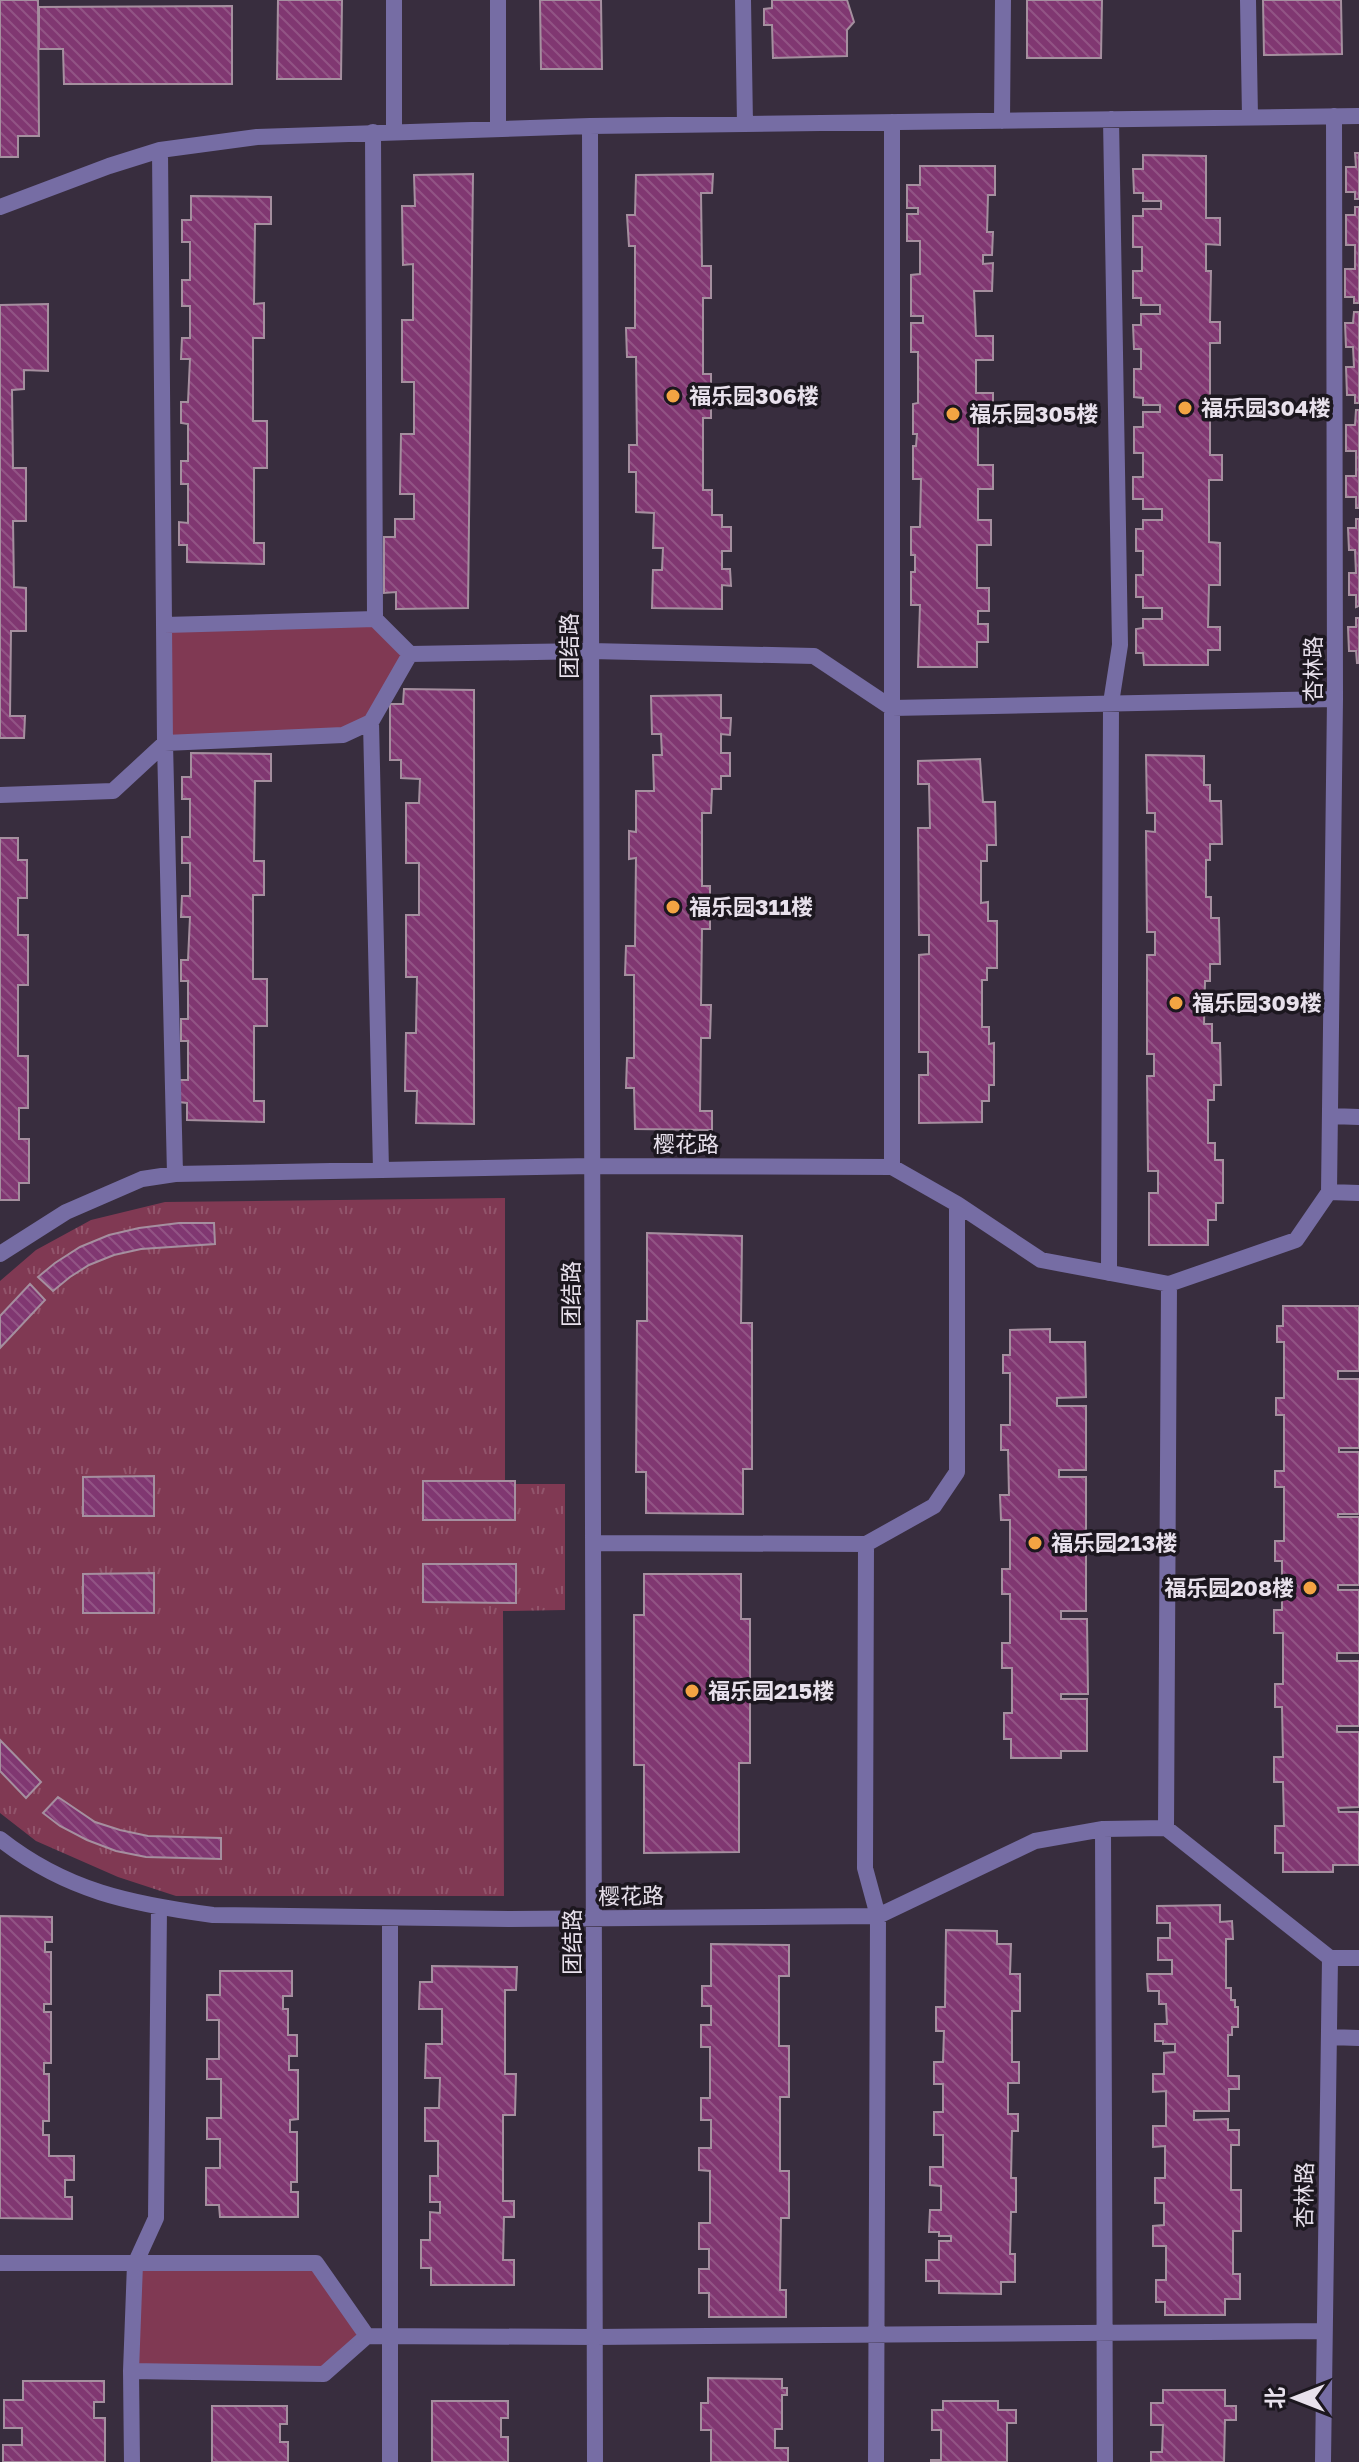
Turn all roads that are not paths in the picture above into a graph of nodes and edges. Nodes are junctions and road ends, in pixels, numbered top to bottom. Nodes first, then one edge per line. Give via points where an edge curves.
1 (394, 0) edge
2 (498, 0) edge
3 (743, 0) edge
4 (1003, 0) edge
5 (1248, 0) edge
6 (1334, 116) junction
7 (1359, 116) edge
8 (1250, 117) junction
9 (1111, 119) junction
10 (1002, 121) junction
11 (892, 122) junction
12 (745, 124) junction
13 (590, 126) junction
14 (498, 128) junction
15 (394, 131) junction
16 (373, 132) junction
17 (160, 150) junction
18 (0, 207) edge
19 (375, 619) junction
20 (165, 625) junction
21 (591, 651) junction
22 (410, 654) junction
23 (1335, 699) junction
24 (1111, 703) junction
25 (892, 708) junction
26 (371, 722) junction
27 (165, 743) junction
28 (0, 795) edge
29 (1330, 1116) junction
30 (1359, 1117) edge
31 (592, 1166) junction
32 (892, 1167) junction
33 (381, 1170) junction
34 (175, 1174) junction
35 (1329, 1192) junction
36 (1359, 1193) edge
37 (957, 1204) junction
38 (0, 1254) edge
39 (1109, 1273) junction
40 (1169, 1284) junction
41 (593, 1543) junction
42 (866, 1544) junction
43 (1166, 1828) junction
44 (1103, 1829) junction
45 (0, 1839) edge
46 (159, 1908) junction
47 (878, 1916) junction
48 (390, 1918) junction
49 (594, 1919) junction
50 (1330, 1958) junction
51 (1359, 1958) edge
52 (1329, 2037) junction
53 (1359, 2038) edge
54 (0, 2263) edge
55 (135, 2264) junction
56 (1323, 2331) junction
57 (876, 2333) junction
58 (1103, 2334) junction
59 (367, 2336) junction
60 (390, 2336) junction
61 (595, 2337) junction
62 (131, 2371) junction
63 (132, 2462) edge
64 (390, 2462) edge
65 (595, 2462) edge
66 (876, 2462) edge
67 (1105, 2462) edge
68 (1323, 2462) edge

1 - 15 street
2 - 14 street
3 - 12 street
4 - 10 street
5 - 8 street
6 - 7 street
6 - 8 street
6 - 23 street, 杏林路
8 - 9 street
9 - 10 street
9 - 24 street via 1120,645
10 - 11 street
11 - 12 street
11 - 25 street
12 - 13 street
13 - 14 street
13 - 21 street, 团结路
14 - 15 street
15 - 16 street
16 - 17 street via 257,137
16 - 19 street
17 - 18 street
17 - 20 street
19 - 20 street
19 - 22 street
20 - 27 street
21 - 22 street
21 - 25 street via 814,656
21 - 31 street, 团结路
22 - 26 street
23 - 24 street
23 - 29 street, 杏林路
24 - 25 street
24 - 39 street
25 - 32 street
26 - 27 street via 343,735
26 - 33 street
27 - 28 street via 113,791
27 - 34 street
29 - 30 street
29 - 35 street, 杏林路
31 - 32 street, 樱花路
31 - 33 street, 樱花路
31 - 41 street, 团结路
32 - 37 street, 樱花路
33 - 34 street, 樱花路
34 - 38 street, 樱花路 via 142,1179 66,1212
35 - 36 street
35 - 40 street, 樱花路 via 1296,1240
37 - 39 street, 樱花路 via 1041,1260
37 - 42 street via 957,1472 934,1506
39 - 40 street, 樱花路
40 - 43 street
41 - 42 street
41 - 49 street, 团结路
42 - 47 street via 865,1868
43 - 44 street, 樱花路
43 - 50 street
44 - 47 street, 樱花路 via 1035,1841
44 - 58 street
45 - 46 street, 樱花路 via 43,1870 100,1893
46 - 48 street, 樱花路 via 213,1915
46 - 55 street via 156,2218
47 - 49 street, 樱花路
47 - 57 street
48 - 49 street, 樱花路
48 - 60 street
49 - 61 street, 团结路
50 - 51 street
50 - 52 street, 杏林路
52 - 53 street
52 - 56 street, 杏林路
54 - 55 street
55 - 59 street via 316,2263
55 - 62 street
56 - 58 street
56 - 68 street, 杏林路
57 - 58 street
57 - 61 street
57 - 66 street
58 - 67 street
59 - 60 street
59 - 62 street via 324,2374
60 - 61 street
60 - 64 street
61 - 65 street, 团结路
62 - 63 street

